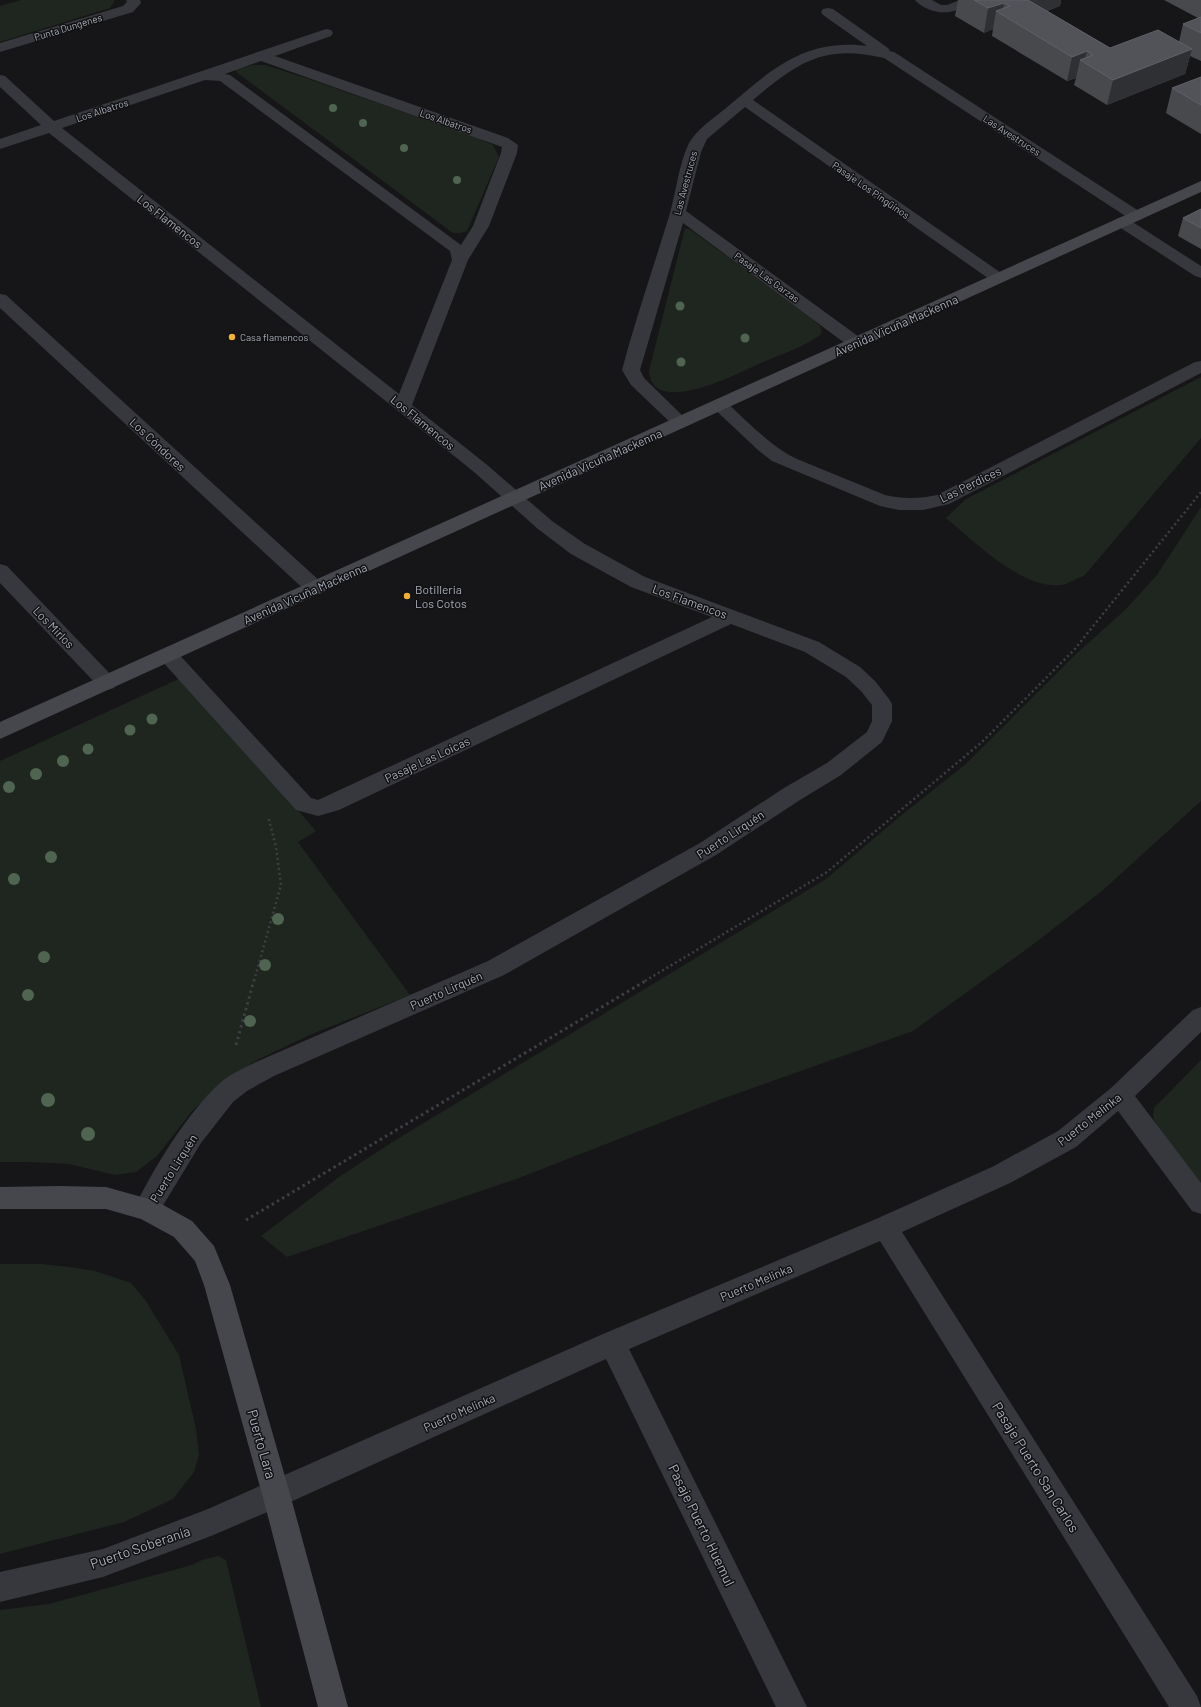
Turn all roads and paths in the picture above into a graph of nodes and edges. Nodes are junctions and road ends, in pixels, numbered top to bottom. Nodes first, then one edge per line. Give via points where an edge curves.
1 (922, 0) edge
2 (972, 0) edge
3 (133, 1) edge
4 (828, 12) dead end
5 (326, 33) dead end
6 (0, 48) edge
7 (889, 55) junction
8 (262, 56) junction
9 (204, 76) junction
10 (0, 79) edge
11 (744, 100) junction
12 (51, 127) junction
13 (0, 144) edge
14 (1201, 186) edge
15 (678, 212) junction
16 (1129, 219) junction
17 (460, 260) junction
18 (1201, 273) edge
19 (998, 278) junction
20 (0, 299) edge
21 (856, 343) junction
22 (1201, 366) edge
23 (719, 405) junction
24 (403, 406) junction
25 (680, 422) junction
26 (1201, 492) edge
27 (514, 498) junction
28 (0, 571) edge
29 (316, 588) junction
30 (731, 616) junction
31 (168, 655) junction
32 (107, 683) junction
33 (882, 704) joint
34 (0, 731) edge
35 (266, 762) junction
36 (1201, 1017) edge
37 (224, 1095) junction
38 (1120, 1095) junction
39 (0, 1198) edge
40 (1201, 1203) edge
41 (147, 1209) junction
42 (246, 1220) dead end
43 (886, 1227) junction
44 (612, 1343) junction
45 (276, 1494) junction
46 (0, 1587) edge
47 (332, 1707) edge
48 (792, 1707) edge
49 (1186, 1707) edge

1 - 2 street via 944,10
3 - 6 street, Punta Dungenes via 128,9
4 - 7 street, Las Avestruces
5 - 8 street, Los Albatros
7 - 11 street, Las Avestruces via 853,49 811,55 795,61
7 - 16 street, Las Avestruces
8 - 9 street, Los Albatros
8 - 17 street, Los Albatros via 510,145 482,226
9 - 12 street, Los Albatros
9 - 17 street, Los Albatros via 225,78 457,249
10 - 12 street, Los Flamencos
11 - 15 street, Las Avestruces via 697,143
11 - 19 street, Pasaje Los Pingüinos
12 - 13 street, Los Albatros
12 - 24 street, Los Flamencos
14 - 16 street, Avenida Vicuña Mackenna
15 - 21 street, Pasaje Las Garzas
15 - 25 street, Las Avestruces via 631,370 637,382
16 - 18 street
16 - 19 street, Avenida Vicuña Mackenna
17 - 24 street, Los Albatros
19 - 21 street, Avenida Vicuña Mackenna
20 - 29 street, Los Cóndores
21 - 23 street, Avenida Vicuña Mackenna
22 - 23 street, Las Perdices via 942,500 923,504 899,504 880,500 778,457
23 - 25 street, Avenida Vicuña Mackenna
24 - 27 street, Los Flamencos
25 - 27 street, Avenida Vicuña Mackenna
26 - 42 path via 1074,650 982,742 826,872
27 - 29 street, Avenida Vicuña Mackenna
27 - 30 street, Los Flamencos via 545,525 607,566 645,585
28 - 32 street, Los Mirlos
29 - 31 street, Avenida Vicuña Mackenna
30 - 33 street, Los Flamencos via 812,647 833,659 853,672
30 - 35 street, Pasaje Las Loicas via 331,804 318,808 304,804
31 - 32 street, Avenida Vicuña Mackenna
31 - 35 street, Pasaje Las Loicas
32 - 34 street, Avenida Vicuña Mackenna
33 - 37 street, Puerto Lirquén via 882,721 875,737 834,769 708,849 496,968 265,1069
35 - 37 path via 265,800 276,847 281,885 236,1042
36 - 38 street, Puerto Melinka
37 - 41 street, Puerto Lirquén via 187,1141
38 - 40 street
38 - 43 street, Puerto Melinka via 1067,1139 1001,1175
39 - 41 street, Puerto Lirquén via 106,1198
41 - 45 street, Puerto Lara via 183,1229 205,1254 217,1285
43 - 44 street, Puerto Melinka
43 - 49 street, Pasaje Puerto San Carlos
44 - 45 street, Puerto Melinka
44 - 48 street, Pasaje Puerto Huemul
45 - 46 street, Puerto Soberanía via 103,1563
45 - 47 street, Puerto Lara

